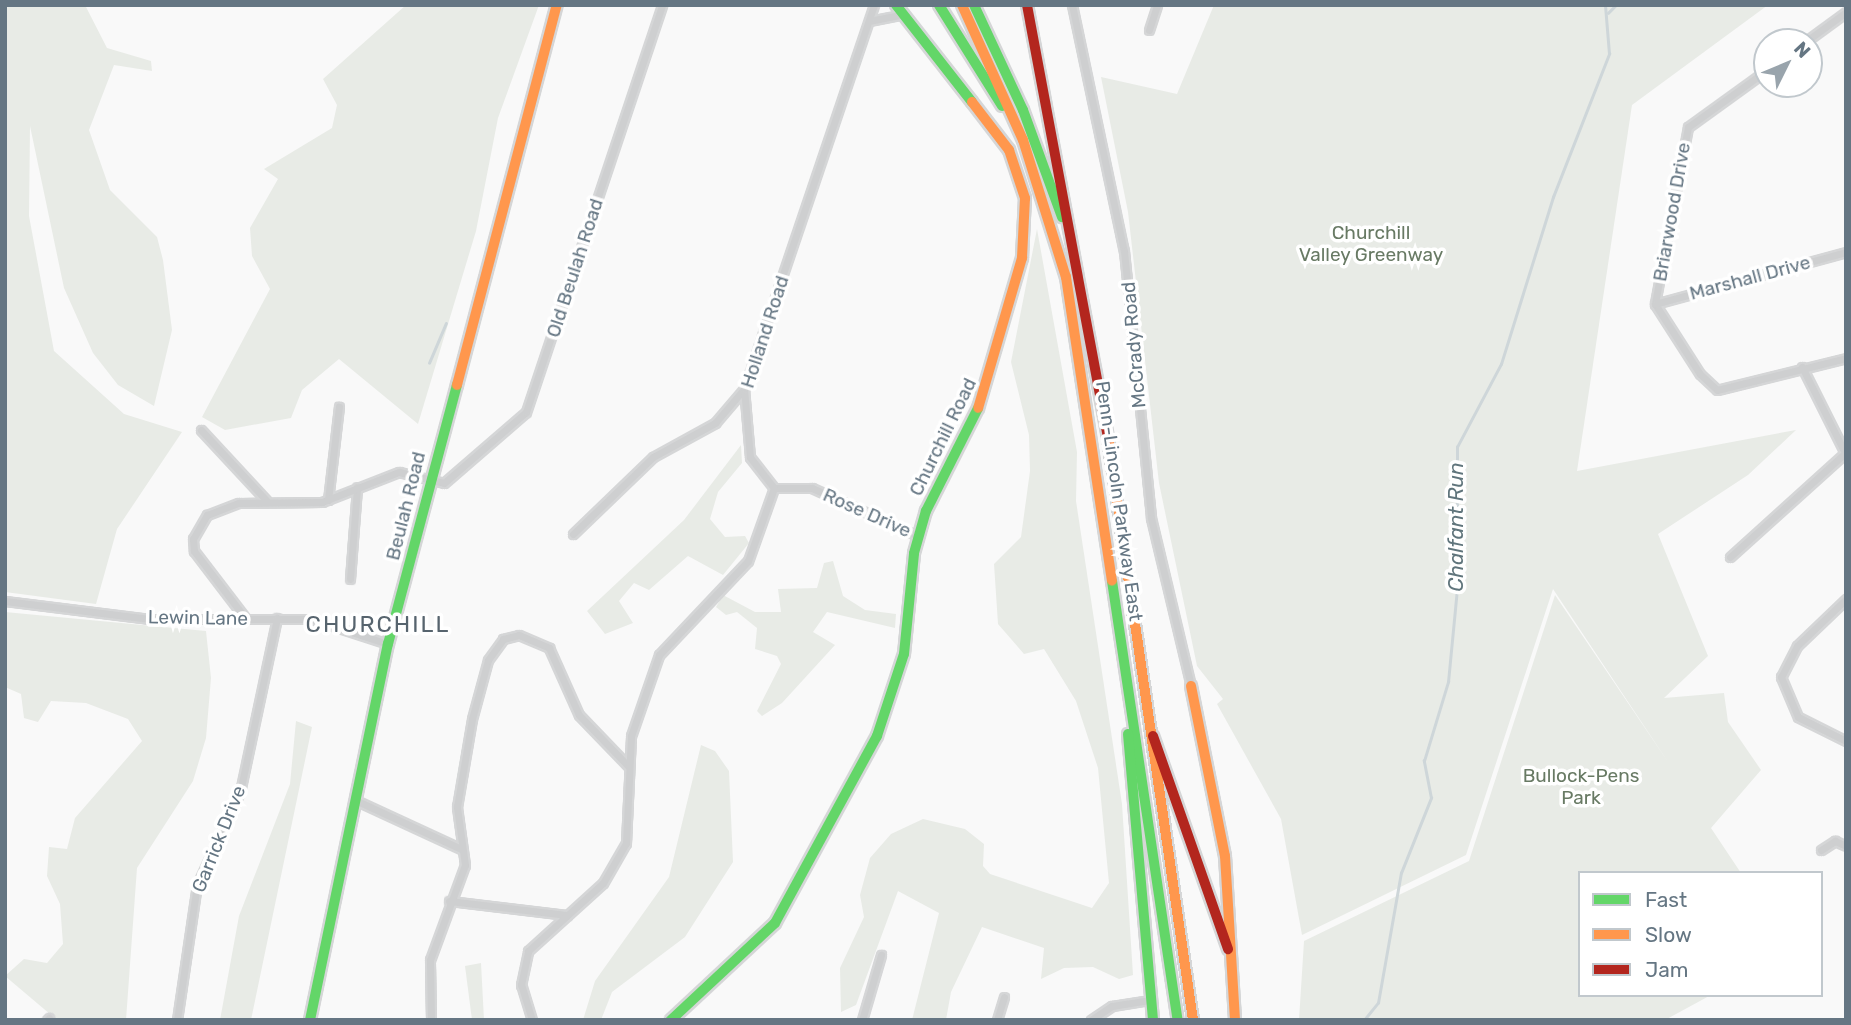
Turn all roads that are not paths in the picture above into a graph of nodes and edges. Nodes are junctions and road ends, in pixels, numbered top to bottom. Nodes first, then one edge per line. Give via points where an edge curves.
1 (557, 5) edge
2 (662, 5) edge
3 (874, 5) edge
4 (896, 5) edge
5 (939, 5) edge
6 (962, 5) edge
7 (974, 5) edge
8 (1027, 5) edge
9 (1072, 5) edge
10 (1157, 5) edge
11 (1846, 12) edge
12 (904, 14) junction
13 (869, 21) junction
14 (1823, 29) edge
15 (1149, 30) dead end
16 (1753, 79) edge
17 (1023, 140) junction
18 (1846, 252) edge
19 (1080, 274) junction
20 (1655, 304) junction
21 (1846, 358) edge
22 (1802, 368) junction
23 (744, 389) junction
24 (339, 407) dead end
25 (201, 430) dead end
26 (1845, 454) edge
27 (429, 484) junction
28 (356, 487) junction
29 (774, 488) junction
30 (266, 500) junction
31 (328, 500) junction
32 (573, 534) dead end
33 (918, 536) junction
34 (1730, 557) dead end
35 (350, 579) dead end
36 (1846, 598) edge
37 (5, 601) edge
38 (277, 618) junction
39 (246, 619) junction
40 (388, 644) junction
41 (1125, 664) junction
42 (1191, 686) joint
43 (1149, 729) junction
44 (1845, 739) edge
45 (629, 767) junction
46 (355, 800) junction
47 (1846, 846) edge
48 (461, 849) junction
49 (1821, 850) dead end
50 (449, 901) junction
51 (568, 915) junction
52 (880, 955) dead end
53 (1004, 997) dead end
54 (1236, 998) junction
55 (1151, 999) junction
56 (177, 1020) edge
57 (310, 1020) edge
58 (431, 1020) edge
59 (532, 1020) edge
60 (671, 1020) edge
61 (862, 1020) edge
62 (997, 1020) edge
63 (1091, 1020) edge
64 (1153, 1020) edge
65 (1178, 1020) edge
66 (1193, 1020) edge
67 (1235, 1020) edge

1 - 27 main road, Beulah Road
2 - 27 street, Old Beulah Road via 530,405 455,477
3 - 13 street, Holland Road
4 - 12 main road, Churchill Road
5 - 17 main road
6 - 17 main road, Penn-Lincoln Parkway East
7 - 19 main road via 1030,127
8 - 19 main road, Penn-Lincoln Parkway East
9 - 42 street, McCrady Road via 1124,251 1151,518
10 - 15 street
11 - 14 street
12 - 13 street
12 - 33 main road, Churchill Road via 1005,143 1025,208 1022,258 995,369
13 - 23 street, Holland Road
16 - 20 street, Briarwood Drive via 1688,127
17 - 41 main road, Penn-Lincoln Parkway East via 1054,232 1077,335
18 - 20 street, Marshall Drive
19 - 43 main road, Penn-Lincoln Parkway East
20 - 22 street, Briarwood Drive via 1700,374 1717,390
21 - 22 street
22 - 26 street
23 - 29 street, Holland Road via 750,457
23 - 32 street via 715,423 653,457
24 - 31 street
25 - 30 street
26 - 34 street
27 - 28 street via 399,472
27 - 40 main road, Beulah Road
28 - 31 street
28 - 35 street
29 - 33 street, Rose Drive via 811,488
29 - 45 street via 748,561 659,655 634,724
30 - 31 street
30 - 39 street via 220,508 207,515 192,539 198,561 227,587
33 - 60 main road, Churchill Road via 904,654 877,736 775,923
36 - 44 street via 1797,646 1781,677 1798,717
37 - 39 street, Lewin Lane via 150,619
38 - 39 street, Lewin Lane
38 - 40 street, Lewin Lane via 311,619
38 - 56 street, Garrick Drive via 240,792 197,885
40 - 46 main road, Beulah Road
41 - 55 main road
41 - 65 main road, Penn-Lincoln Parkway East
42 - 54 main road via 1225,856
43 - 54 main road via 1218,906
43 - 66 main road, Penn-Lincoln Parkway East
45 - 48 street via 579,715 549,648 519,635 503,639 488,660 472,719 457,807
45 - 51 street via 626,843 603,883
46 - 48 street
46 - 57 main road, Beulah Road
47 - 49 street via 1835,841
48 - 50 street via 462,876
50 - 51 street
50 - 58 street via 426,980
51 - 59 street via 538,937 521,967
52 - 61 street
53 - 62 street
54 - 67 main road
55 - 63 street via 1112,1006
55 - 64 main road

